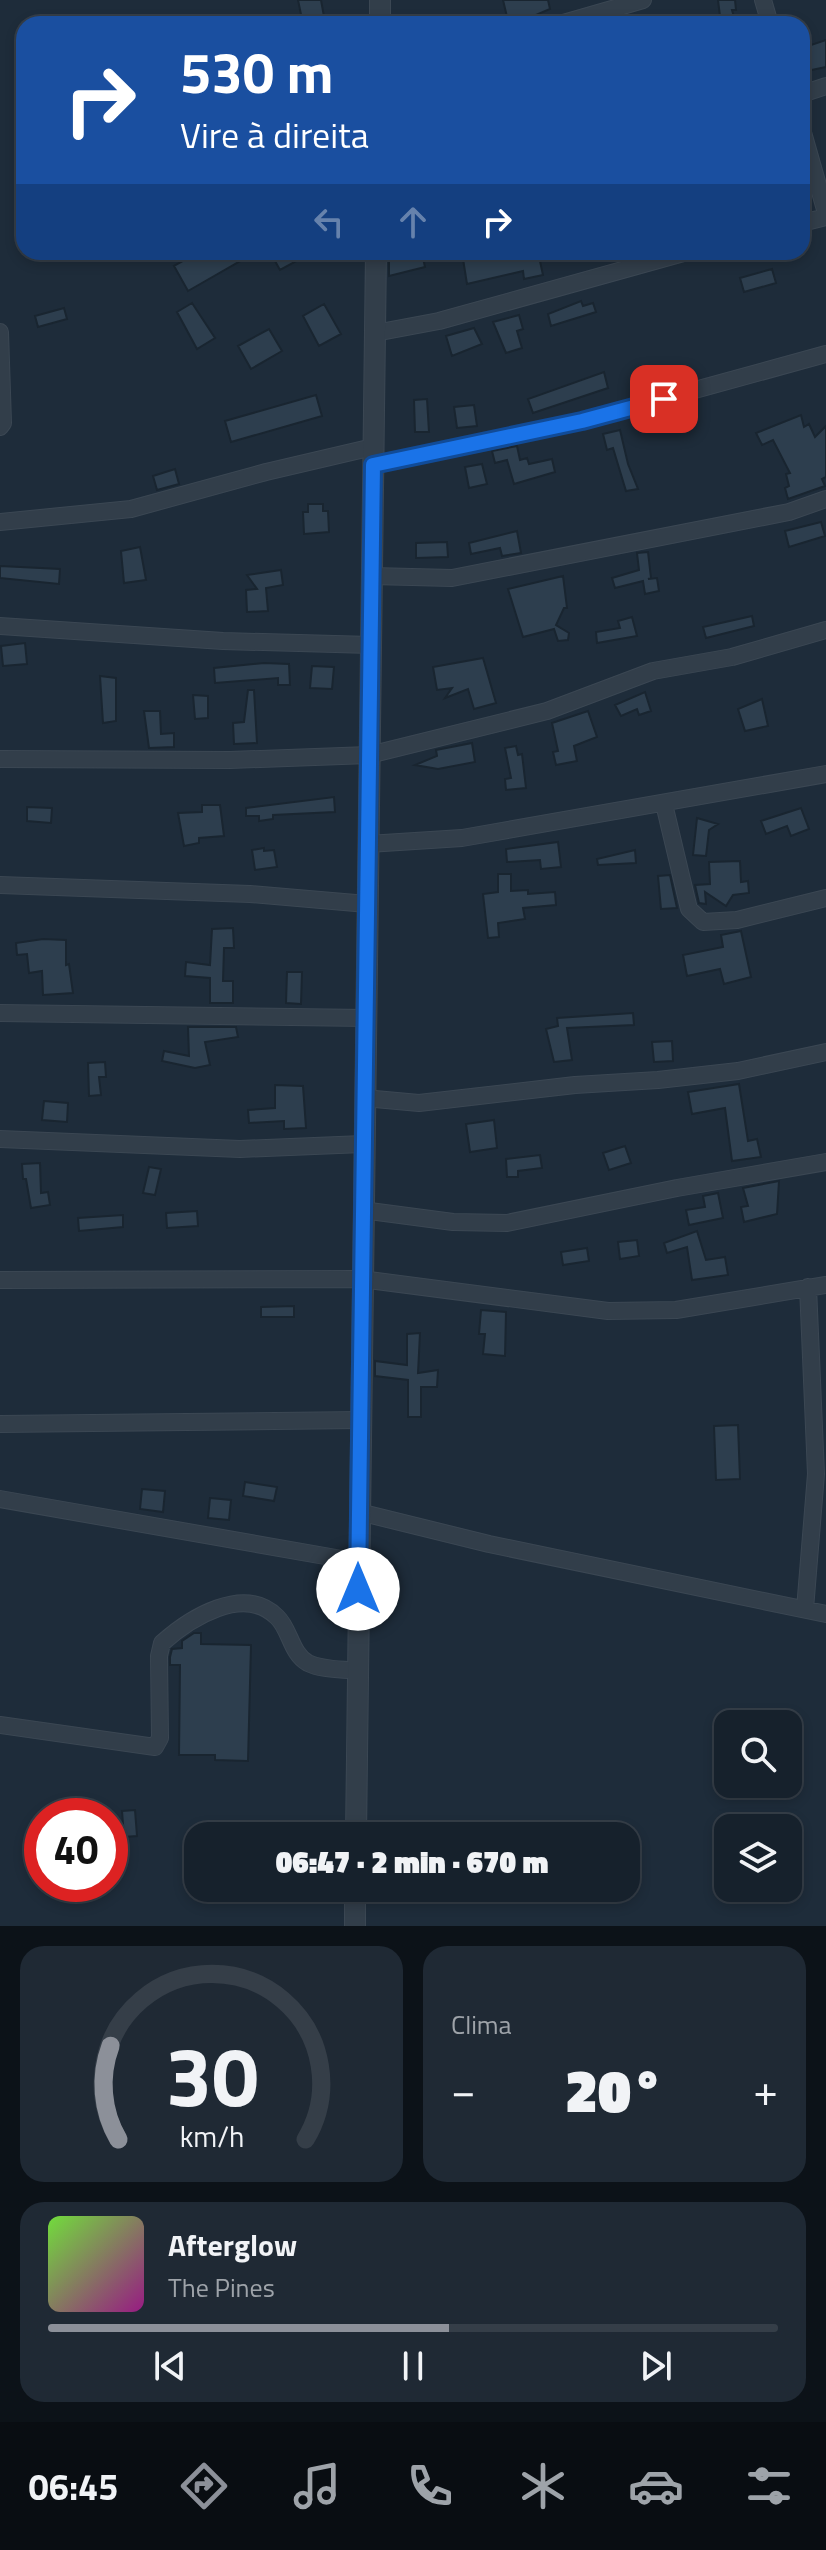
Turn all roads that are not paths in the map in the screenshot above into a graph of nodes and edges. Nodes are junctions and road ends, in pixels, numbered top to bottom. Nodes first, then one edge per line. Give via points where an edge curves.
1 (643, 0) edge
2 (588, 16) edge
3 (810, 158) edge
4 (826, 215) edge
5 (376, 260) edge
6 (658, 260) edge
7 (0, 332) edge
8 (375, 333) junction
9 (826, 354) edge
10 (0, 427) edge
11 (373, 456) junction
12 (826, 499) edge
13 (0, 522) edge
14 (372, 576) junction
15 (0, 626) edge
16 (826, 630) edge
17 (371, 645) junction
18 (369, 755) junction
19 (0, 759) edge
20 (826, 774) edge
21 (664, 804) junction
22 (368, 844) junction
23 (0, 885) edge
24 (826, 898) edge
25 (367, 904) junction
26 (0, 1013) edge
27 (366, 1018) junction
28 (826, 1052) edge
29 (364, 1098) junction
30 (0, 1139) edge
31 (363, 1144) junction
32 (826, 1162) edge
33 (362, 1210) junction
34 (361, 1279) junction
35 (0, 1280) edge
36 (826, 1285) edge
37 (808, 1287) junction
38 (360, 1420) junction
39 (0, 1424) edge
40 (0, 1499) edge
41 (359, 1512) junction
42 (359, 1562) junction
43 (805, 1609) junction
44 (826, 1614) edge
45 (358, 1671) junction
46 (0, 1725) edge
47 (356, 1822) edge
48 (355, 1902) edge
49 (355, 1926) edge

1 - 2 street
3 - 4 street
5 - 8 street
6 - 8 street via 439,321
7 - 10 street
8 - 11 street
9 - 11 street via 582,421
11 - 13 street via 266,472 131,509
11 - 14 street
12 - 14 street via 789,512 508,569 452,578
14 - 17 street
15 - 17 street
16 - 18 street via 732,657 653,671 547,711
17 - 18 street
18 - 19 street
18 - 22 street
20 - 21 street
21 - 22 street via 462,838
21 - 24 street via 689,909 703,922 737,920
22 - 25 street
23 - 25 street
25 - 27 street
26 - 27 street
27 - 29 street
28 - 29 street via 738,1071 658,1080 419,1103
29 - 31 street
30 - 31 street via 240,1149
31 - 33 street
32 - 33 street via 507,1223
33 - 34 street
34 - 35 street
34 - 37 street via 608,1311 676,1310
34 - 38 street
36 - 37 street
37 - 43 street via 816,1474
38 - 39 street
38 - 41 street
40 - 42 street
41 - 42 street
41 - 43 street
42 - 45 street
43 - 44 street
45 - 46 street via 308,1663 278,1617 259,1605 228,1602 162,1643 160,1738 155,1747
45 - 47 street
48 - 49 street

